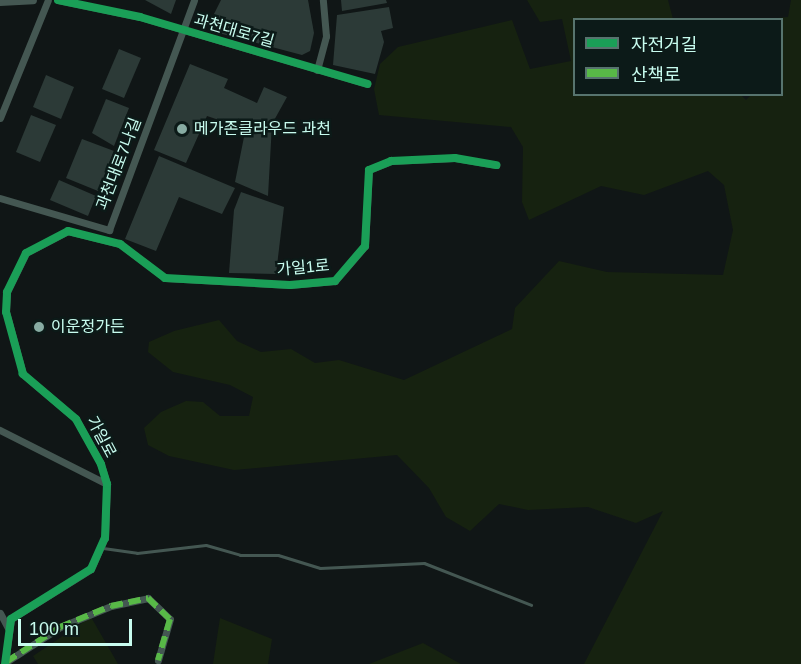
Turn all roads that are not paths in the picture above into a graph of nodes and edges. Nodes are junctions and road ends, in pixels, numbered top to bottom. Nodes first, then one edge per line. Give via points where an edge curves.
1 (33, 0) edge
2 (48, 0) edge
3 (58, 0) edge
4 (194, 0) edge
5 (323, 0) edge
6 (0, 2) edge
7 (184, 30) junction
8 (317, 69) junction
9 (367, 84) dead end
10 (0, 118) edge
11 (496, 165) dead end
12 (0, 198) edge
13 (68, 231) joint
14 (0, 430) edge
15 (107, 484) junction
16 (102, 548) junction
17 (531, 605) dead end
18 (0, 613) edge
19 (8, 628) junction
20 (159, 660) dead end
21 (6, 663) edge

1 - 6 street
2 - 10 street
3 - 7 street, 과천대로7길
4 - 7 street, 과천대로7나길
5 - 8 street via 326,36
7 - 8 street, 과천대로7길
7 - 12 street, 과천대로7나길 via 109,230
8 - 9 street, 과천대로7길
11 - 13 street, 가일1로 via 455,158 400,165 391,161 369,170 365,246 335,281 320,284 165,278 120,244
13 - 15 street, 가일로 via 26,254 7,292 6,312 23,374 76,419
14 - 15 street
15 - 16 street, 가일로
16 - 17 lane via 137,553 206,545 240,555 278,555 320,568 424,563
16 - 19 street, 가일로 via 91,569 15,615
18 - 19 street
19 - 21 street
20 - 21 street via 170,619 148,598 118,603 60,627

